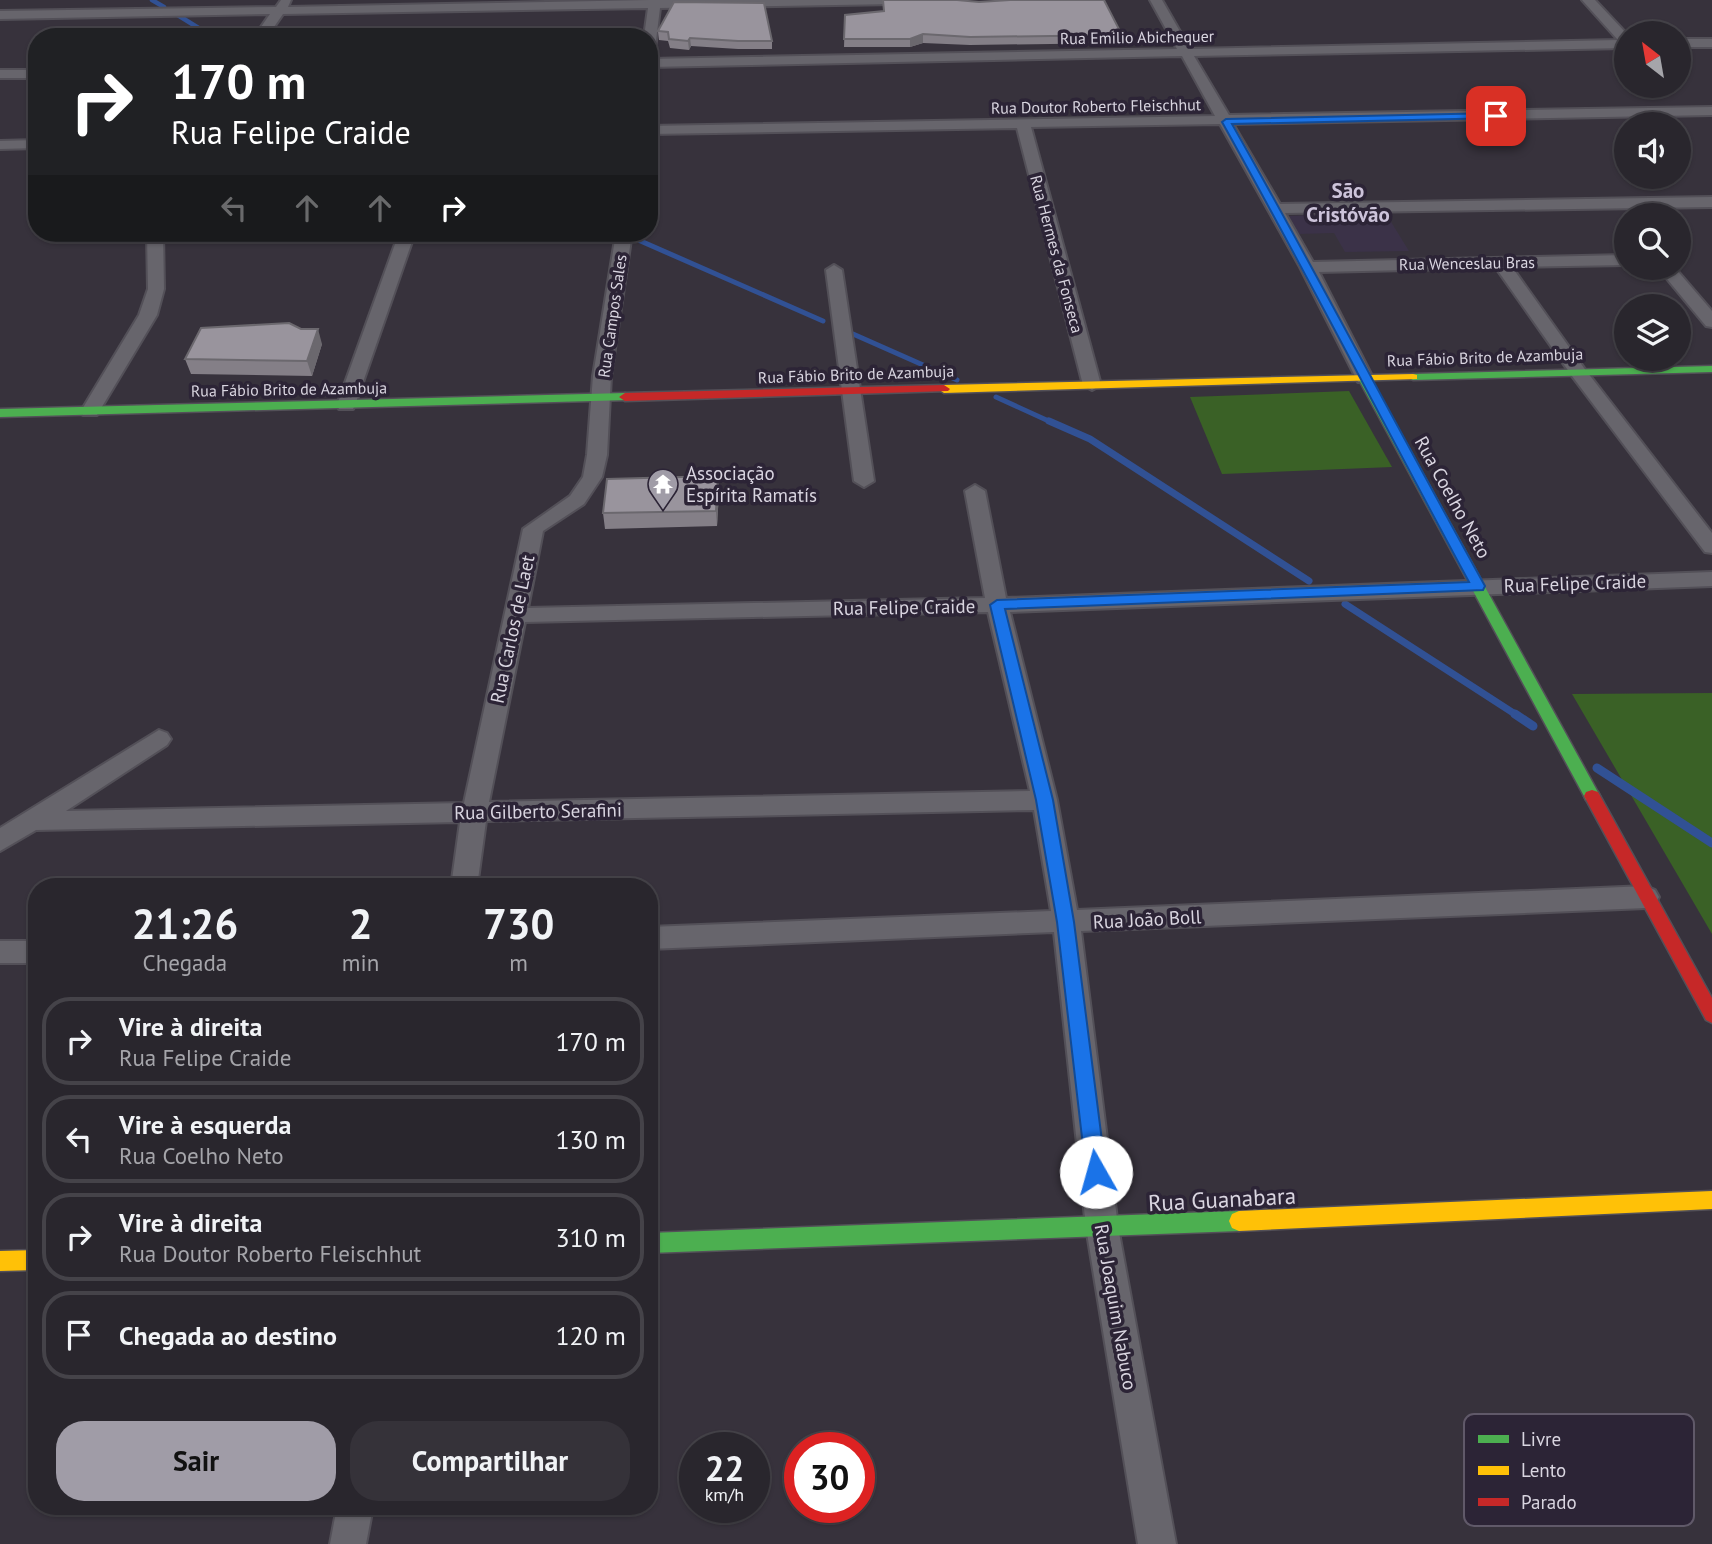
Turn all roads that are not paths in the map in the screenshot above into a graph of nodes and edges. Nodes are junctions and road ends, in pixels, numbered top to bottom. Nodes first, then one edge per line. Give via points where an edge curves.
1 (896, 0) edge
2 (1156, 0) edge
3 (1588, 0) edge
4 (655, 2) edge
5 (284, 5) edge
6 (0, 15) edge
7 (267, 28) edge
8 (652, 28) edge
9 (1614, 29) edge
10 (1614, 43) edge
11 (1691, 43) edge
12 (1712, 43) edge
13 (1188, 53) junction
14 (658, 64) edge
15 (28, 74) edge
16 (0, 75) edge
17 (1712, 111) edge
18 (1226, 122) junction
19 (1023, 124) junction
20 (658, 130) edge
21 (28, 144) edge
22 (0, 145) edge
23 (1712, 202) edge
24 (1275, 209) junction
25 (155, 242) edge
26 (404, 242) edge
27 (623, 242) edge
28 (1614, 260) edge
29 (1500, 262) junction
30 (1308, 267) junction
31 (834, 270) dead end
32 (1676, 280) edge
33 (1712, 322) edge
34 (1712, 369) edge
35 (1578, 372) junction
36 (1364, 378) junction
37 (1092, 385) junction
38 (850, 391) junction
39 (600, 398) junction
40 (346, 405) junction
41 (90, 411) junction
42 (0, 413) edge
43 (864, 481) dead end
44 (975, 491) dead end
45 (1712, 547) edge
46 (1712, 579) edge
47 (1478, 586) junction
48 (997, 605) junction
49 (515, 615) junction
50 (159, 739) dead end
51 (1045, 800) junction
52 (474, 813) junction
53 (32, 821) junction
54 (0, 841) edge
55 (465, 878) edge
56 (1646, 897) junction
57 (1066, 922) junction
58 (658, 937) edge
59 (0, 952) edge
60 (28, 952) edge
61 (1712, 1015) edge
62 (1712, 1200) edge
63 (1102, 1227) junction
64 (658, 1243) edge
65 (28, 1260) edge
66 (0, 1261) edge
67 (353, 1515) edge
68 (348, 1544) edge
69 (1157, 1544) edge

1 - 4 street
2 - 13 street, Rua Coelho Neto
3 - 9 street
4 - 5 street
4 - 8 street
5 - 6 street
5 - 7 street
10 - 13 street, Rua Emilio Abichequer
11 - 12 street
13 - 14 street, Rua Emilio Abichequer
13 - 18 street, Rua Coelho Neto
15 - 16 street
17 - 18 street, Rua Doutor Roberto Fleischhut
18 - 19 street, Rua Doutor Roberto Fleischhut
18 - 24 street, Rua Coelho Neto
19 - 20 street, Rua Doutor Roberto Fleischhut
19 - 37 street, Rua Hermes da Fonseca
21 - 22 street
23 - 24 street
24 - 30 street, Rua Coelho Neto
25 - 41 street via 156,289 148,314
26 - 40 street
27 - 39 street, Rua Campos Sales
28 - 29 street, Rua Wenceslau Bras
29 - 30 street, Rua Wenceslau Bras
29 - 35 street
30 - 36 street, Rua Coelho Neto
31 - 38 street
32 - 33 street
34 - 35 street, Rua Fábio Brito de Azambuja
35 - 36 street, Rua Fábio Brito de Azambuja
35 - 45 street
36 - 37 street, Rua Fábio Brito de Azambuja
36 - 47 street, Rua Coelho Neto
37 - 38 street, Rua Fábio Brito de Azambuja
38 - 39 street, Rua Fábio Brito de Azambuja
38 - 43 street
39 - 40 street, Rua Fábio Brito de Azambuja
39 - 49 street, Rua Carlos de Laet via 594,473 587,489 571,505 533,529
40 - 41 street, Rua Fábio Brito de Azambuja
41 - 42 street, Rua Fábio Brito de Azambuja
44 - 48 street, Rua Joaquim Nabuco
46 - 47 street, Rua Felipe Craide
47 - 48 street, Rua Felipe Craide
47 - 56 street, Rua Coelho Neto
48 - 49 street, Rua Felipe Craide
48 - 51 street, Rua Joaquim Nabuco
49 - 52 street, Rua Carlos de Laet
50 - 53 street
51 - 52 street, Rua Gilberto Serafini
51 - 57 street, Rua Joaquim Nabuco
52 - 53 street, Rua Gilberto Serafini
52 - 55 street, Rua Carlos de Laet
53 - 54 street
56 - 57 street, Rua João Boll
56 - 61 street, Rua Coelho Neto
57 - 58 street, Rua João Boll
57 - 63 street, Rua Joaquim Nabuco
59 - 60 street
62 - 63 street, Rua Guanabara
63 - 64 street, Rua Guanabara
63 - 69 street, Rua Joaquim Nabuco
65 - 66 street
67 - 68 street

